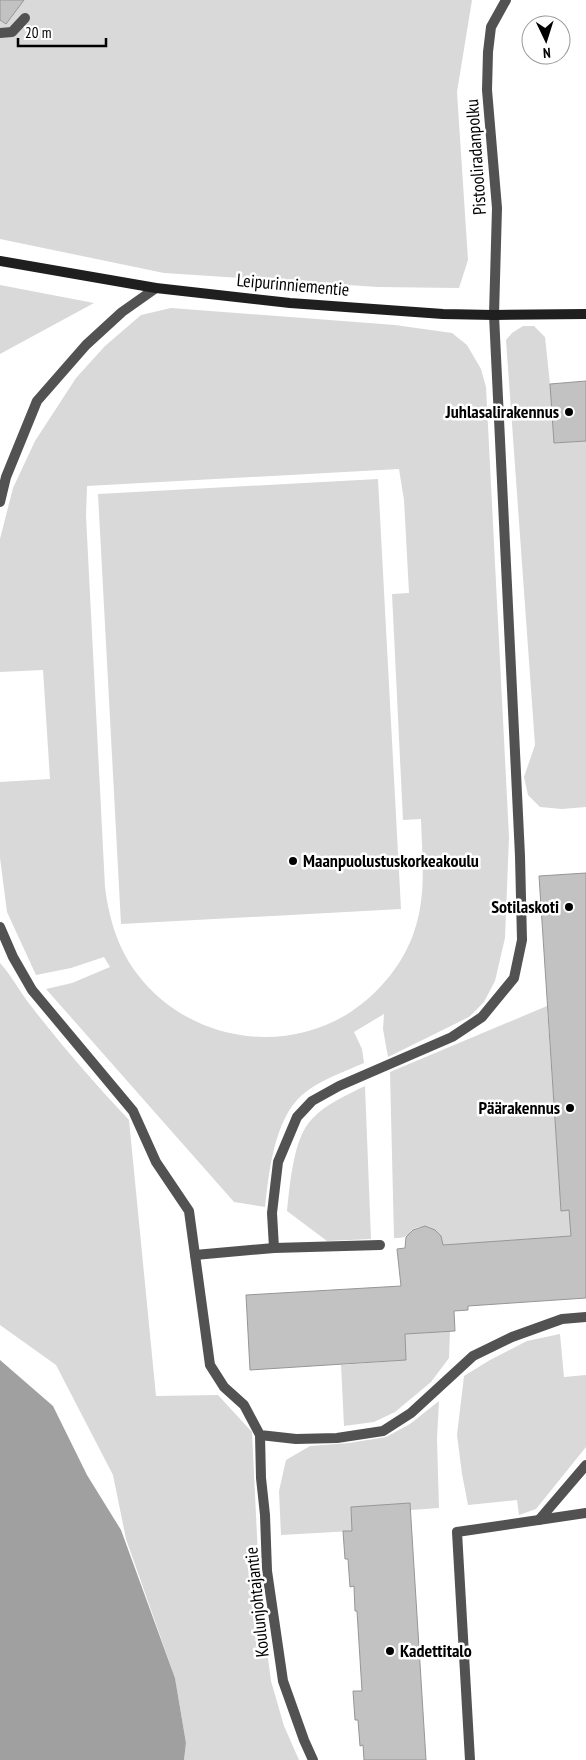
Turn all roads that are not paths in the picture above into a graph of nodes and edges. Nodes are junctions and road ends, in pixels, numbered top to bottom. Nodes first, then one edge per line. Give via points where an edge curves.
1 (506, 0) edge
2 (25, 18) dead end
3 (0, 33) edge
4 (0, 260) edge
5 (156, 288) junction
6 (586, 314) edge
7 (494, 315) junction
8 (0, 502) edge
9 (0, 927) edge
10 (380, 1245) dead end
11 (274, 1248) junction
12 (194, 1255) junction
13 (586, 1317) edge
14 (260, 1435) junction
15 (586, 1465) edge
16 (586, 1514) edge
17 (539, 1520) junction
18 (313, 1760) edge
19 (470, 1760) edge

1 - 7 street, Pistooliradanpolku via 491,27 488,52 487,90 497,208
2 - 3 street via 12,32
4 - 5 street, Leipurinniementie
5 - 7 street, Leipurinniementie via 290,303
5 - 8 street via 122,312 86,345 37,401 6,477
6 - 7 street, Leipurinniementie
7 - 11 street, Pistooliradanpolku via 520,856 522,940 514,978 482,1017 452,1037 339,1086 312,1101 297,1117 278,1162 272,1213
9 - 12 street via 32,990 133,1111 156,1162 189,1211
10 - 11 street
11 - 12 street
12 - 14 street via 210,1365 224,1388 244,1405
13 - 14 street via 562,1319 512,1337 473,1356 411,1413 383,1431 337,1438 296,1439
14 - 18 street, Koulunjohtajantie via 267,1570 283,1681
15 - 17 street
16 - 17 street
17 - 19 street via 457,1532

